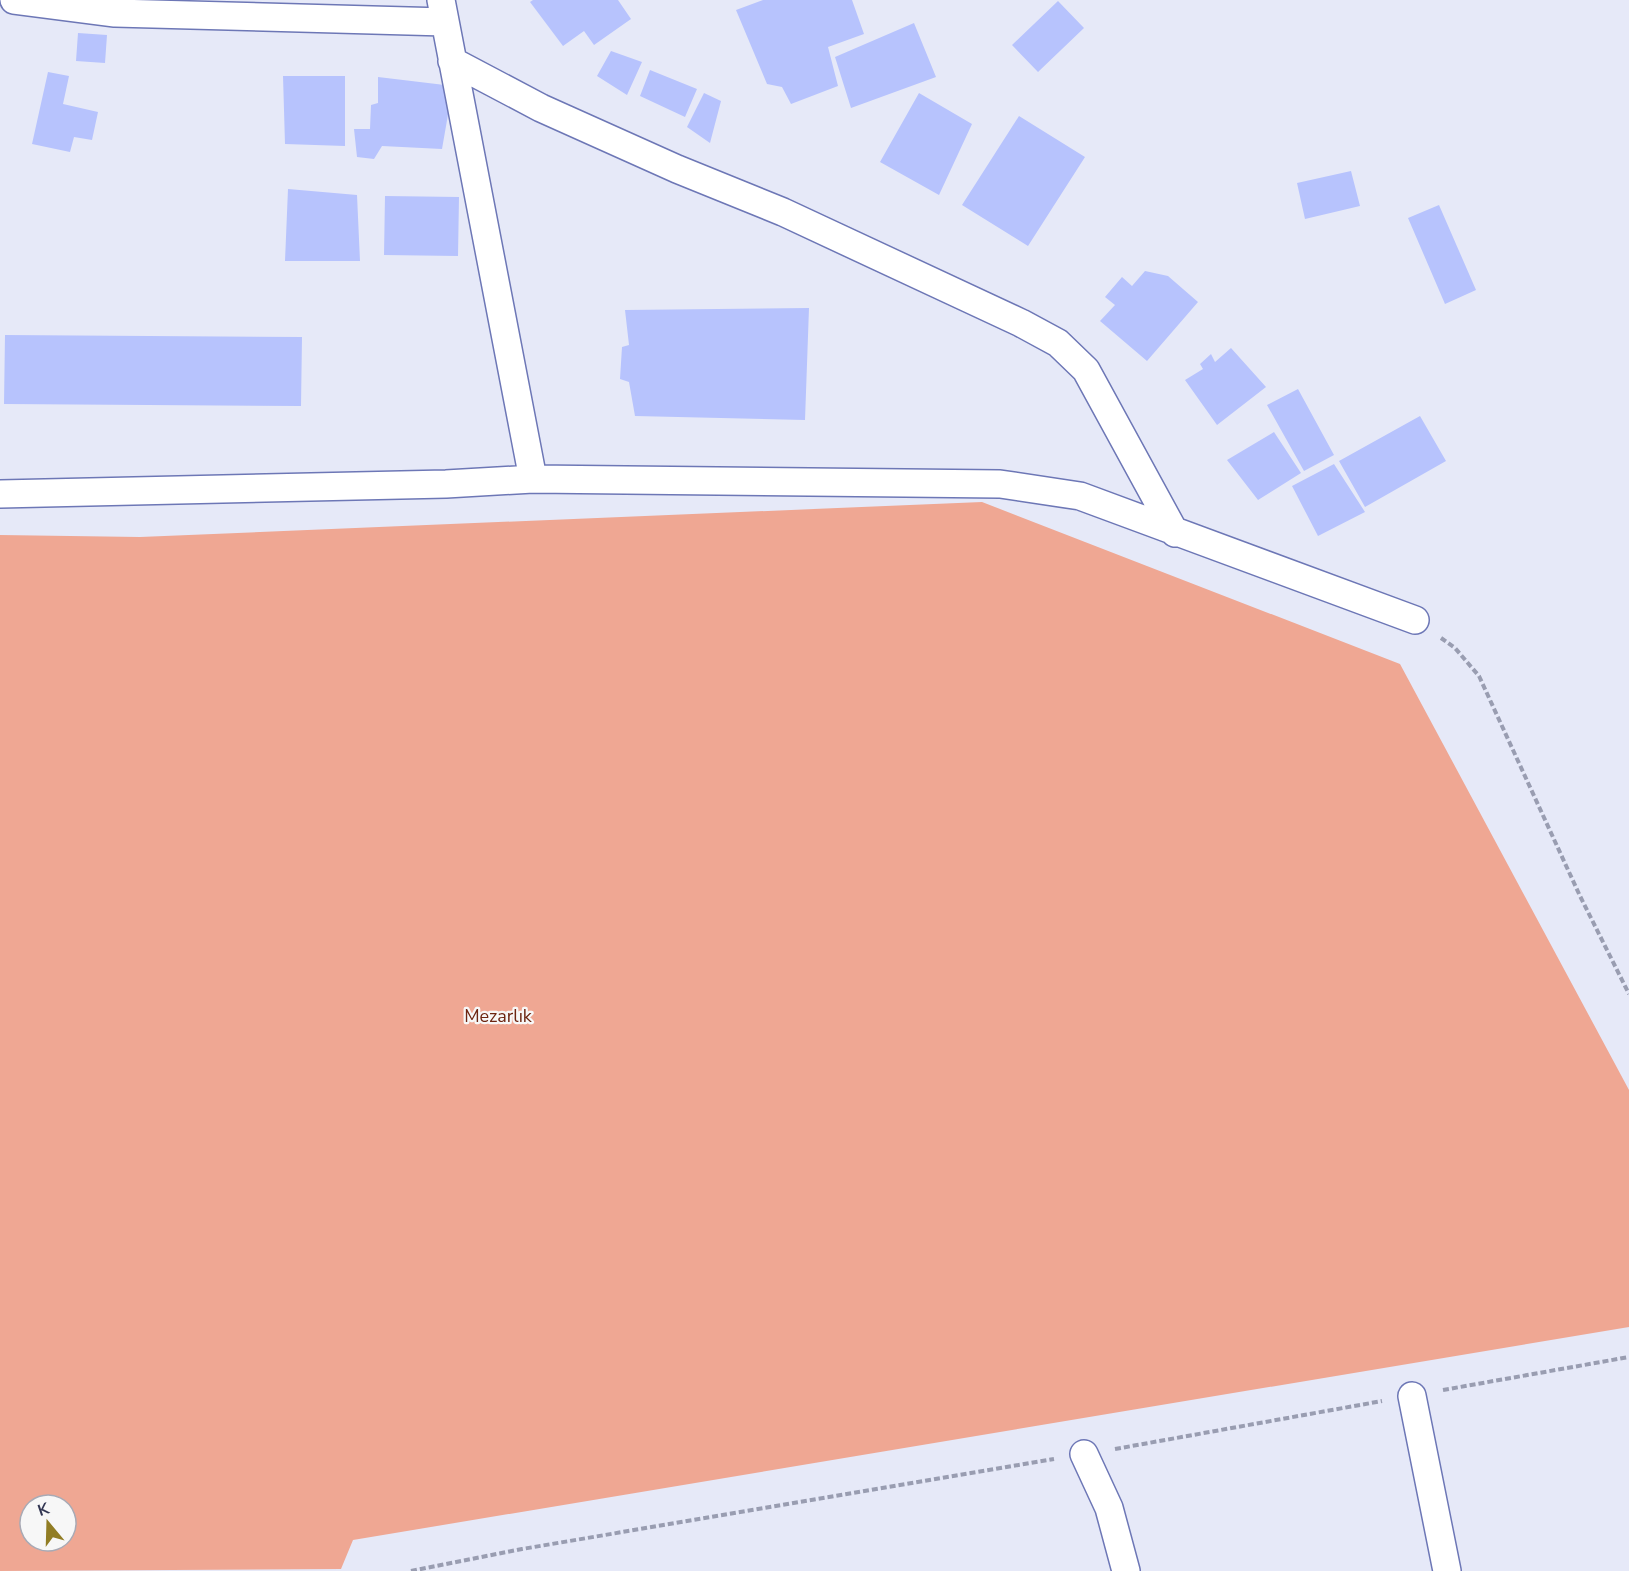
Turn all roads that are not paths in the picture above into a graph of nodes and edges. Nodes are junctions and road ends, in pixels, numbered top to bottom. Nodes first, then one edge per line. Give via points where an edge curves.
1 (14, 0) edge
2 (286, 8) edge
3 (443, 11) edge
4 (452, 61) junction
5 (533, 479) junction
6 (0, 494) edge
7 (1175, 533) junction
8 (1415, 620) road end
9 (1412, 1396) road end
10 (1084, 1454) road end
11 (1126, 1571) edge
12 (1447, 1571) edge

1 - 2 street via 115,13
2 - 3 street
3 - 4 street
4 - 5 street
4 - 7 street via 541,108 783,212 1058,343 1086,370
5 - 6 street
5 - 7 street via 1000,484 1080,496
7 - 8 street
9 - 12 street
10 - 11 street via 1109,1508

